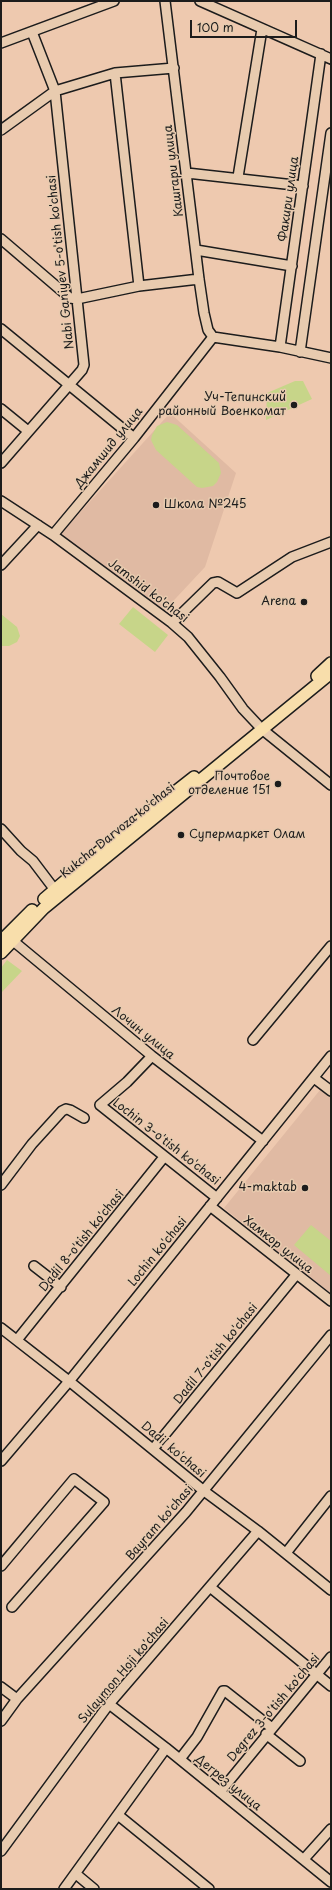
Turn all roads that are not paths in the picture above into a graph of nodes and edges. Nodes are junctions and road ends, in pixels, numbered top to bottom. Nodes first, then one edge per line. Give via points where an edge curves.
1 (114, 1) edge
2 (165, 1) edge
3 (200, 1) edge
4 (262, 29) junction
5 (32, 32) junction
6 (1, 43) edge
7 (321, 54) junction
8 (331, 59) edge
9 (174, 68) junction
10 (115, 74) junction
11 (55, 91) junction
12 (1, 130) edge
13 (331, 133) edge
14 (186, 173) junction
15 (238, 177) junction
16 (303, 186) junction
17 (1, 239) edge
18 (196, 250) junction
19 (292, 266) junction
20 (199, 279) junction
21 (139, 286) junction
22 (77, 299) junction
23 (1, 328) edge
24 (213, 337) junction
25 (280, 347) junction
26 (300, 352) junction
27 (331, 358) edge
28 (69, 384) junction
29 (1, 409) edge
30 (28, 431) junction
31 (134, 438) junction
32 (1, 463) edge
33 (1, 501) edge
34 (38, 525) junction
35 (53, 536) junction
36 (331, 542) edge
37 (1, 566) edge
38 (172, 623) junction
39 (330, 670) edge
40 (260, 728) junction
41 (331, 785) edge
42 (1, 829) edge
43 (57, 892) junction
44 (7, 938) edge
45 (331, 946) edge
46 (1, 953) edge
47 (253, 1040) dead end
48 (152, 1056) junction
49 (331, 1056) edge
50 (314, 1078) junction
51 (331, 1091) edge
52 (84, 1118) dead end
53 (263, 1141) junction
54 (164, 1157) junction
55 (1, 1185) edge
56 (217, 1198) junction
57 (210, 1206) junction
58 (34, 1266) dead end
59 (296, 1275) junction
60 (61, 1287) junction
61 (331, 1302) edge
62 (1, 1328) edge
63 (331, 1335) edge
64 (17, 1340) junction
65 (69, 1381) junction
66 (153, 1449) junction
67 (1, 1461) edge
68 (204, 1491) junction
69 (331, 1496) edge
70 (258, 1531) junction
71 (286, 1553) junction
72 (1, 1566) edge
73 (210, 1587) junction
74 (331, 1590) edge
75 (12, 1607) dead end
76 (331, 1657) edge
77 (318, 1675) junction
78 (331, 1686) edge
79 (1, 1687) edge
80 (17, 1699) junction
81 (109, 1704) junction
82 (1, 1721) edge
83 (269, 1731) junction
84 (166, 1748) junction
85 (180, 1759) junction
86 (300, 1761) dead end
87 (220, 1792) junction
88 (118, 1815) junction
89 (331, 1829) edge
90 (1, 1851) edge
91 (304, 1859) junction
92 (76, 1874) junction
93 (331, 1882) edge
94 (64, 1889) edge
95 (94, 1889) edge
96 (209, 1889) edge

1 - 5 street
2 - 9 street, Кашгари улица
3 - 4 street
4 - 7 street
4 - 15 street
5 - 6 street
5 - 11 street, Nabi Ganiyev 5-o'tish ko'chasi
7 - 8 street
7 - 16 street, Факири улица
9 - 10 street
9 - 14 street, Кашгари улица
10 - 11 street
10 - 21 street
11 - 12 street
11 - 22 street, Nabi Ganiyev 5-o'tish ko'chasi
13 - 26 street
14 - 15 street
14 - 18 street, Кашгари улица
15 - 16 street
16 - 19 street, Факири улица
17 - 22 street via 70,298
18 - 19 street
18 - 20 street, Кашгари улица
19 - 25 street, Факири улица
20 - 21 street
20 - 24 street, Кашгари улица via 208,330
21 - 22 street
22 - 28 street, Nabi Ganiyev 5-o'tish ko'chasi via 84,365
23 - 28 street
24 - 25 street
24 - 31 street, Джамшид улица
25 - 26 street
26 - 27 street
28 - 30 street, Nabi Ganiyev 5-o'tish ko'chasi
28 - 31 street
29 - 30 street
30 - 32 street, Nabi Ganiyev 5-o'tish ko'chasi
31 - 35 street, Джамшид улица
33 - 34 street, Jamshid ko'chasi
34 - 35 street, Jamshid ko'chasi
34 - 37 street
35 - 38 street, Jamshid ko'chasi
36 - 38 street via 292,557 237,593 218,582 213,583
38 - 40 street, Jamshid ko'chasi via 188,637
39 - 40 main road, Kukcha Darvoza ko'chasi
40 - 41 street, Jamshid ko'chasi
40 - 43 main road, Kukcha Darvoza ko'chasi
42 - 43 street via 33,861
43 - 44 main road, Kukcha Darvoza ko'chasi
44 - 46 main road, Kukcha Darvoza ko'chasi
44 - 48 street, Лочин улица
45 - 47 street
48 - 53 street, Лочин улица
48 - 54 street, Lochin 3-o'tish ko'chasi via 100,1105
49 - 50 street, Lochin ko'chasi
50 - 51 street
50 - 53 street, Lochin ko'chasi
52 - 55 street via 70,1110 62,1110
53 - 56 street, Lochin ko'chasi
54 - 56 street, Lochin 3-o'tish ko'chasi
54 - 60 street, Dadil 8-o'tish ko'chasi
56 - 57 street, Lochin ko'chasi
57 - 59 street, Хамкор улица
57 - 65 street, Lochin ko'chasi
58 - 60 street
59 - 61 street, Хамкор улица
59 - 66 street, Dadil 7-o'tish ko'chasi
60 - 64 street, Dadil 8-o'tish ko'chasi
62 - 64 street, Dadil ko'chasi
63 - 68 street, Bayram ko'chasi
64 - 65 street, Dadil ko'chasi
65 - 66 street, Dadil ko'chasi
65 - 67 street, Lochin ko'chasi
66 - 68 street, Dadil ko'chasi
68 - 70 street, Dadil ko'chasi
68 - 80 street, Bayram ko'chasi
69 - 71 street
70 - 71 street, Dadil ko'chasi
70 - 73 street, Sulaymon Hoji ko'chasi
71 - 74 street, Dadil ko'chasi
72 - 75 street via 74,1479 104,1502
73 - 77 street
73 - 81 street, Sulaymon Hoji ko'chasi
76 - 77 street, Degrez 3-o'tish ko'chasi
77 - 78 street
77 - 83 street, Degrez 3-o'tish ko'chasi
79 - 80 street
80 - 82 street, Bayram ko'chasi
81 - 84 street, Дегрез улица
81 - 90 street, Sulaymon Hoji ko'chasi
83 - 85 street via 225,1691 197,1737
83 - 86 street
83 - 87 street, Degrez 3-o'tish ko'chasi
84 - 85 street, Дегрез улица
84 - 88 street
85 - 87 street, Дегрез улица
87 - 91 street, Дегрез улица
88 - 92 street
88 - 96 street
89 - 91 street
91 - 93 street, Дегрез улица
92 - 94 street
92 - 95 street

